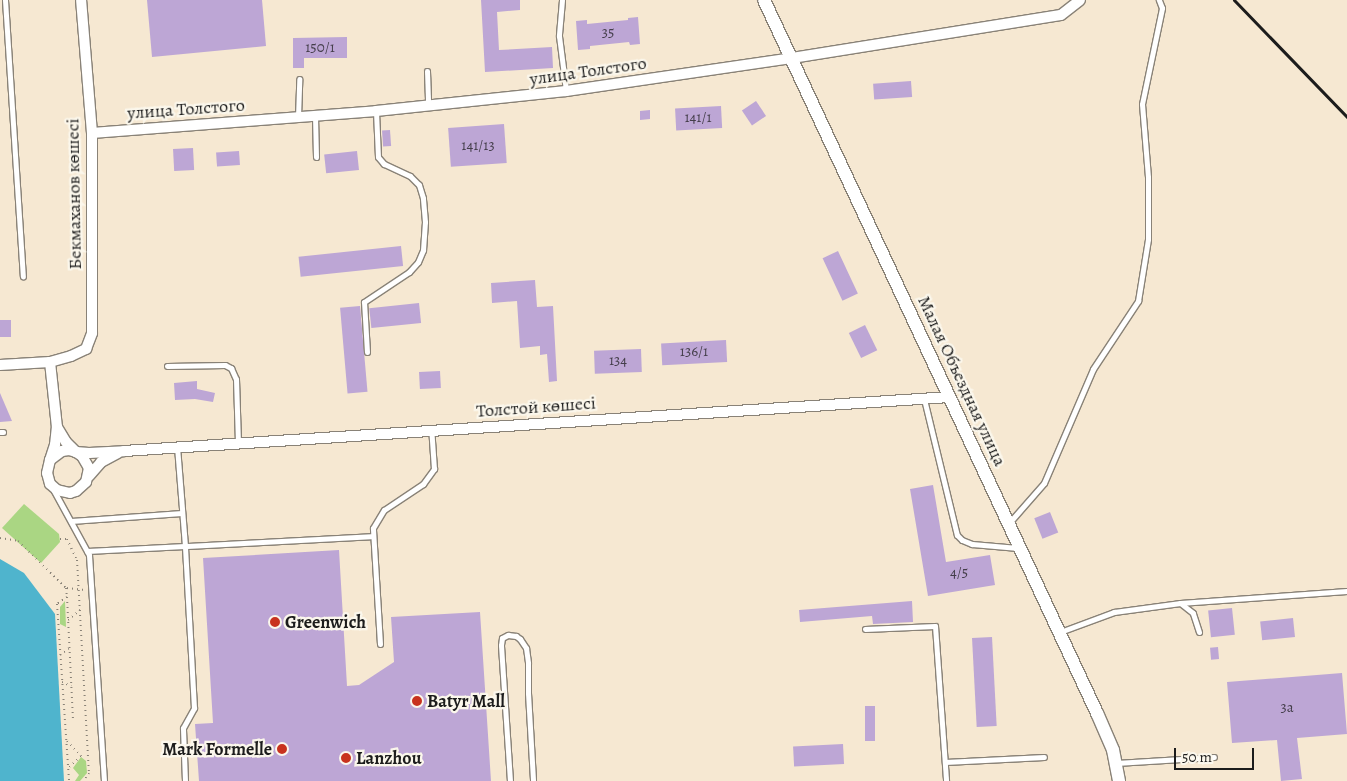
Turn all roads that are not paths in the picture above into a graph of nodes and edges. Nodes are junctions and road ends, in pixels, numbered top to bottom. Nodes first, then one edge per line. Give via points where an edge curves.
1 (5, 0) edge
2 (81, 0) edge
3 (562, 0) edge
4 (764, 0) edge
5 (1080, 0) edge
6 (1159, 0) edge
7 (792, 58) junction
8 (427, 71) dead end
9 (299, 79) dead end
10 (566, 91) junction
11 (428, 106) junction
12 (376, 112) junction
13 (315, 116) junction
14 (298, 117) junction
15 (92, 132) junction
16 (316, 157) dead end
17 (23, 276) dead end
18 (367, 352) dead end
19 (50, 362) junction
20 (0, 365) edge
21 (167, 366) dead end
22 (950, 397) junction
23 (924, 399) junction
24 (57, 426) junction
25 (431, 430) junction
26 (238, 442) junction
27 (177, 447) junction
28 (124, 451) junction
29 (76, 452) junction
30 (50, 460) junction
31 (89, 476) junction
32 (50, 484) junction
33 (182, 513) junction
34 (71, 521) junction
35 (1009, 523) junction
36 (373, 536) junction
37 (184, 546) junction
38 (1020, 548) junction
39 (87, 551) junction
40 (1347, 591) edge
41 (1180, 603) junction
42 (865, 629) dead end
43 (1059, 632) junction
44 (1199, 632) dead end
45 (380, 644) dead end
46 (1044, 757) dead end
47 (1214, 757) dead end
48 (945, 762) junction
49 (1115, 763) junction
50 (104, 781) edge
51 (185, 781) edge
52 (510, 781) edge
53 (533, 781) edge
54 (946, 781) edge
55 (1119, 781) edge

1 - 17 lane
2 - 15 street, Бекмаханов көшесі
3 - 10 lane via 559,36
4 - 7 street, Малая Объездная улица
5 - 7 street, улица Толстого via 1061,15
6 - 35 lane via 1162,8 1142,104 1148,176 1148,239 1138,301 1092,369 1044,483
7 - 10 street, улица Толстого
7 - 22 street, Малая Объездная улица
8 - 11 lane
9 - 14 lane
10 - 11 street, улица Толстого
11 - 12 street, улица Толстого
12 - 13 street, улица Толстого
12 - 18 lane via 378,157 419,185 425,222 423,250 418,262 409,272 364,302
13 - 14 street, улица Толстого
13 - 16 lane
14 - 15 street, улица Толстого
15 - 19 street, Бекмаханов көшесі via 92,333 86,349
19 - 20 street
19 - 24 street
21 - 26 lane via 225,365 231,368 236,379
22 - 23 street, Толстой көшесі
22 - 35 street, Малая Объездная улица
23 - 25 street, Толстой көшесі
23 - 38 lane via 957,535 972,544
24 - 29 street
24 - 30 street
25 - 26 street, Толстой көшесі
25 - 36 lane via 434,469 423,484 384,510 373,528
26 - 27 street, Толстой көшесі
27 - 28 street, Толстой көшесі
27 - 33 lane
28 - 29 street
28 - 31 street via 101,462
29 - 30 street via 62,451
29 - 31 street via 86,462
30 - 32 street via 47,473
31 - 32 street via 82,487 70,493 57,490
32 - 34 lane
33 - 34 lane
33 - 37 lane
34 - 39 lane
35 - 38 street, Малая Объездная улица
36 - 37 lane
36 - 45 lane
37 - 39 lane
37 - 51 lane via 194,708 183,728
38 - 43 street, Малая Объездная улица
39 - 50 lane via 91,567
40 - 41 lane
41 - 43 lane via 1114,612
41 - 44 lane via 1194,613
42 - 48 lane via 935,626
43 - 49 street, Малая Объездная улица via 1113,750
46 - 48 lane
47 - 49 lane
48 - 54 lane
49 - 55 street, Малая Объездная улица
52 - 53 lane via 501,645 502,638 508,635 516,636 526,648

